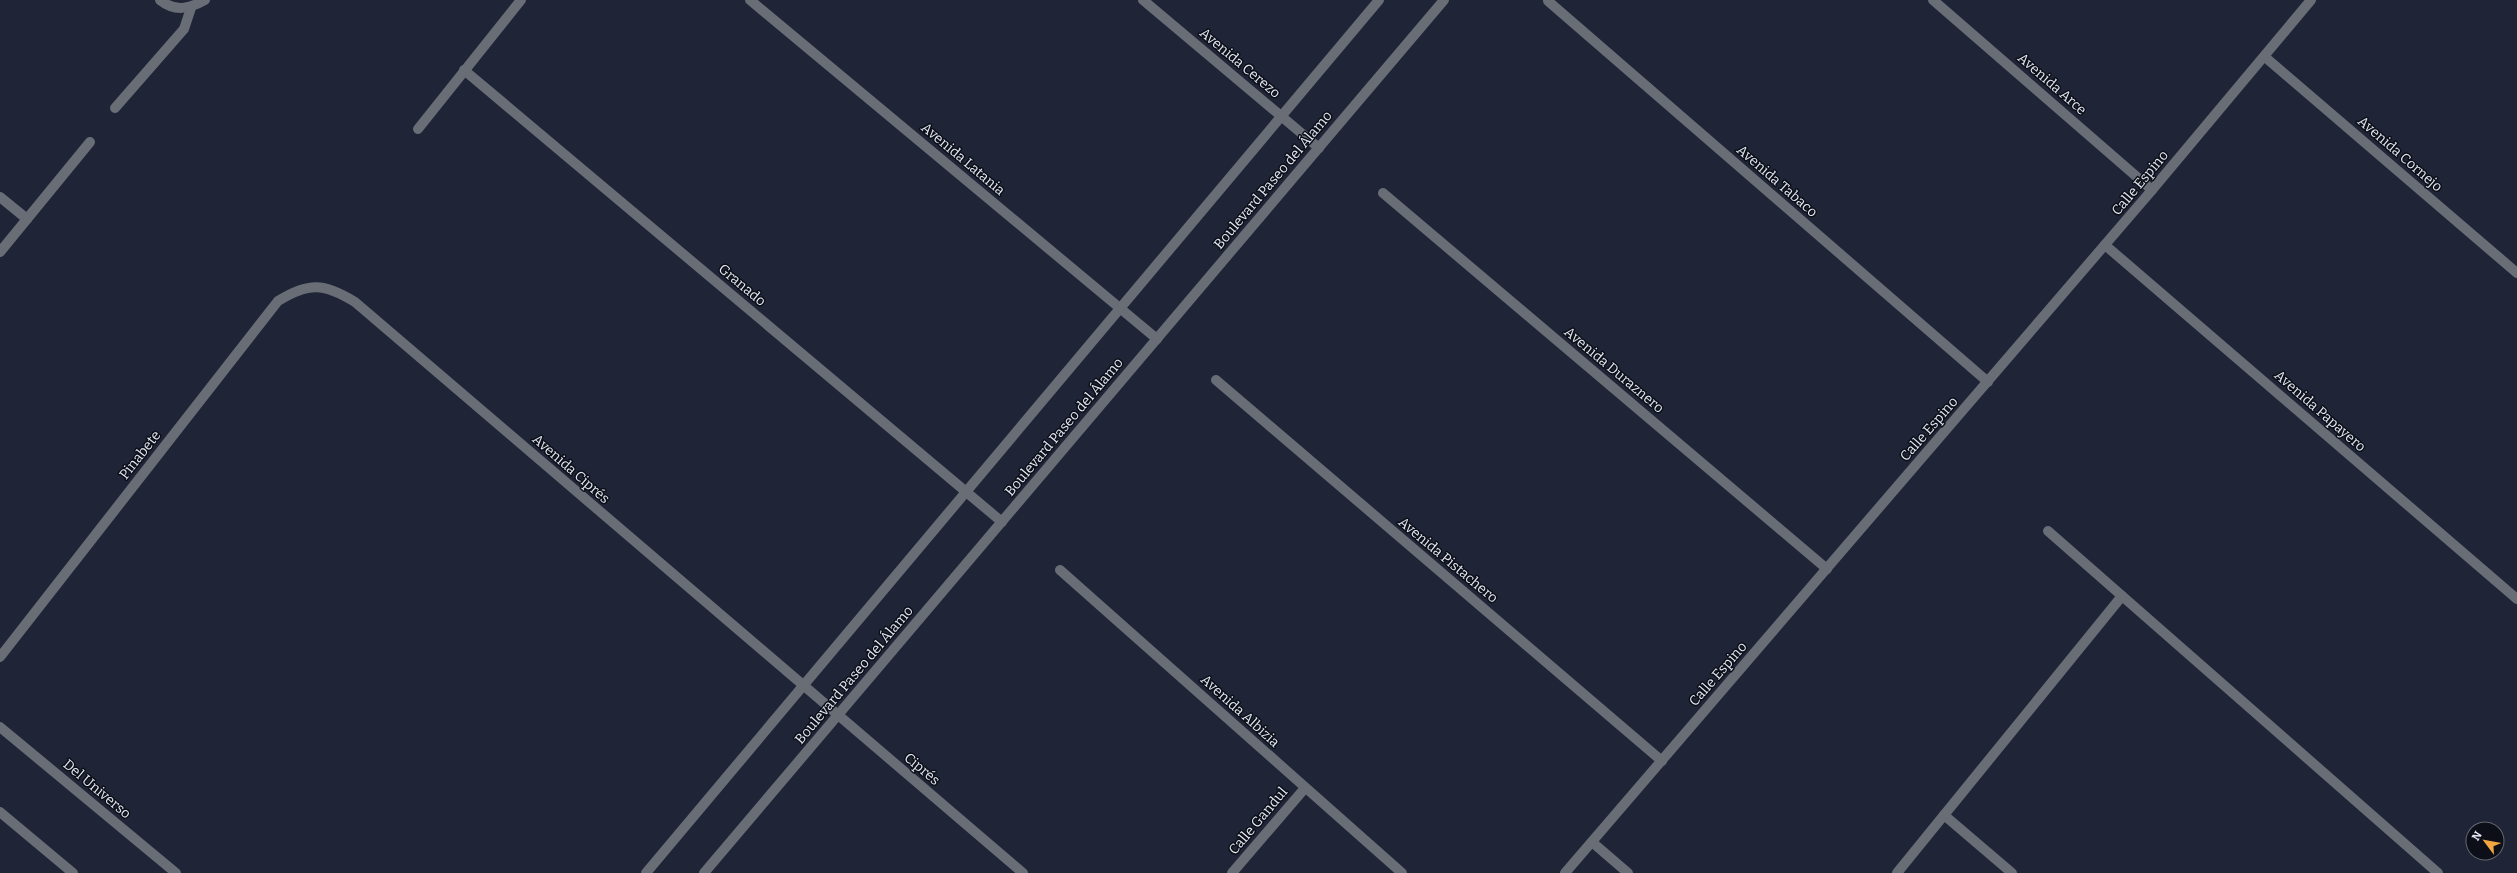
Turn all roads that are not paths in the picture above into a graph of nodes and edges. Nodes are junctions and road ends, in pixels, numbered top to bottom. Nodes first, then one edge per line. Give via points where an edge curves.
1 (160, 0) edge
2 (205, 0) edge
3 (521, 0) edge
4 (750, 0) edge
5 (1143, 0) edge
6 (1379, 0) edge
7 (1444, 0) edge
8 (1933, 0) edge
9 (2310, 0) edge
10 (1548, 1) edge
11 (192, 8) junction
12 (2265, 57) junction
13 (464, 70) junction
14 (115, 108) dead end
15 (1282, 116) junction
16 (418, 129) dead end
17 (90, 142) dead end
18 (1319, 148) junction
19 (2152, 190) junction
20 (1383, 193) dead end
21 (0, 198) edge
22 (27, 220) junction
23 (2105, 245) junction
24 (0, 252) edge
25 (2517, 273) edge
26 (314, 286) joint
27 (1120, 308) junction
28 (1157, 339) junction
29 (1216, 380) dead end
30 (1988, 382) junction
31 (966, 492) junction
32 (1002, 522) junction
33 (2048, 531) dead end
34 (1827, 568) junction
35 (1060, 570) dead end
36 (2122, 596) junction
37 (2517, 599) edge
38 (0, 657) edge
39 (804, 686) junction
40 (838, 716) junction
41 (0, 727) edge
42 (1662, 760) junction
43 (1305, 788) junction
44 (0, 812) edge
45 (1944, 815) junction
46 (1592, 842) junction
47 (73, 873) edge
48 (176, 873) edge
49 (646, 873) edge
50 (704, 873) edge
51 (1023, 873) edge
52 (1232, 873) edge
53 (1402, 873) edge
54 (1565, 873) edge
55 (1628, 873) edge
56 (1897, 873) edge
57 (2012, 873) edge
58 (2438, 873) edge

1 - 11 street via 170,8
2 - 11 street
3 - 13 street
4 - 27 street, Avenida Latania
5 - 15 street, Avenida Cerezo
6 - 15 street
7 - 18 street, Boulevard Paseo del Álamo
8 - 19 street, Avenida Arce
9 - 12 street, Calle Espino
10 - 30 street, Avenida Tabaco
11 - 14 street via 184,29
12 - 19 street, Calle Espino
12 - 25 street, Avenida Cornejo
13 - 16 street
13 - 31 street, Granado
15 - 18 street, Avenida Cerezo
15 - 27 street
17 - 22 street
18 - 28 street, Boulevard Paseo del Álamo
19 - 23 street, Calle Espino
20 - 34 street, Avenida Duraznero
21 - 22 street
22 - 24 street
23 - 30 street, Calle Espino
23 - 37 street, Avenida Papayero
26 - 38 street, Pinabete via 278,301
26 - 39 street, Avenida Ciprés via 328,287 354,302
27 - 28 street, Avenida Latania
27 - 31 street
28 - 32 street, Boulevard Paseo del Álamo
29 - 42 street, Avenida Pistachero
30 - 34 street, Calle Espino
31 - 32 street, Granado
31 - 39 street
32 - 40 street, Boulevard Paseo del Álamo
33 - 36 street
34 - 42 street, Calle Espino
35 - 43 street, Avenida Albizia
36 - 45 street
36 - 58 street
39 - 40 street, Ciprés
39 - 49 street
40 - 50 street, Boulevard Paseo del Álamo
40 - 51 street, Ciprés
41 - 48 street, Del Universo
42 - 46 street, Calle Espino
43 - 52 street, Calle Gandul
43 - 53 street, Avenida Albizia
44 - 47 street
45 - 56 street
45 - 57 street
46 - 54 street, Calle Espino
46 - 55 street

